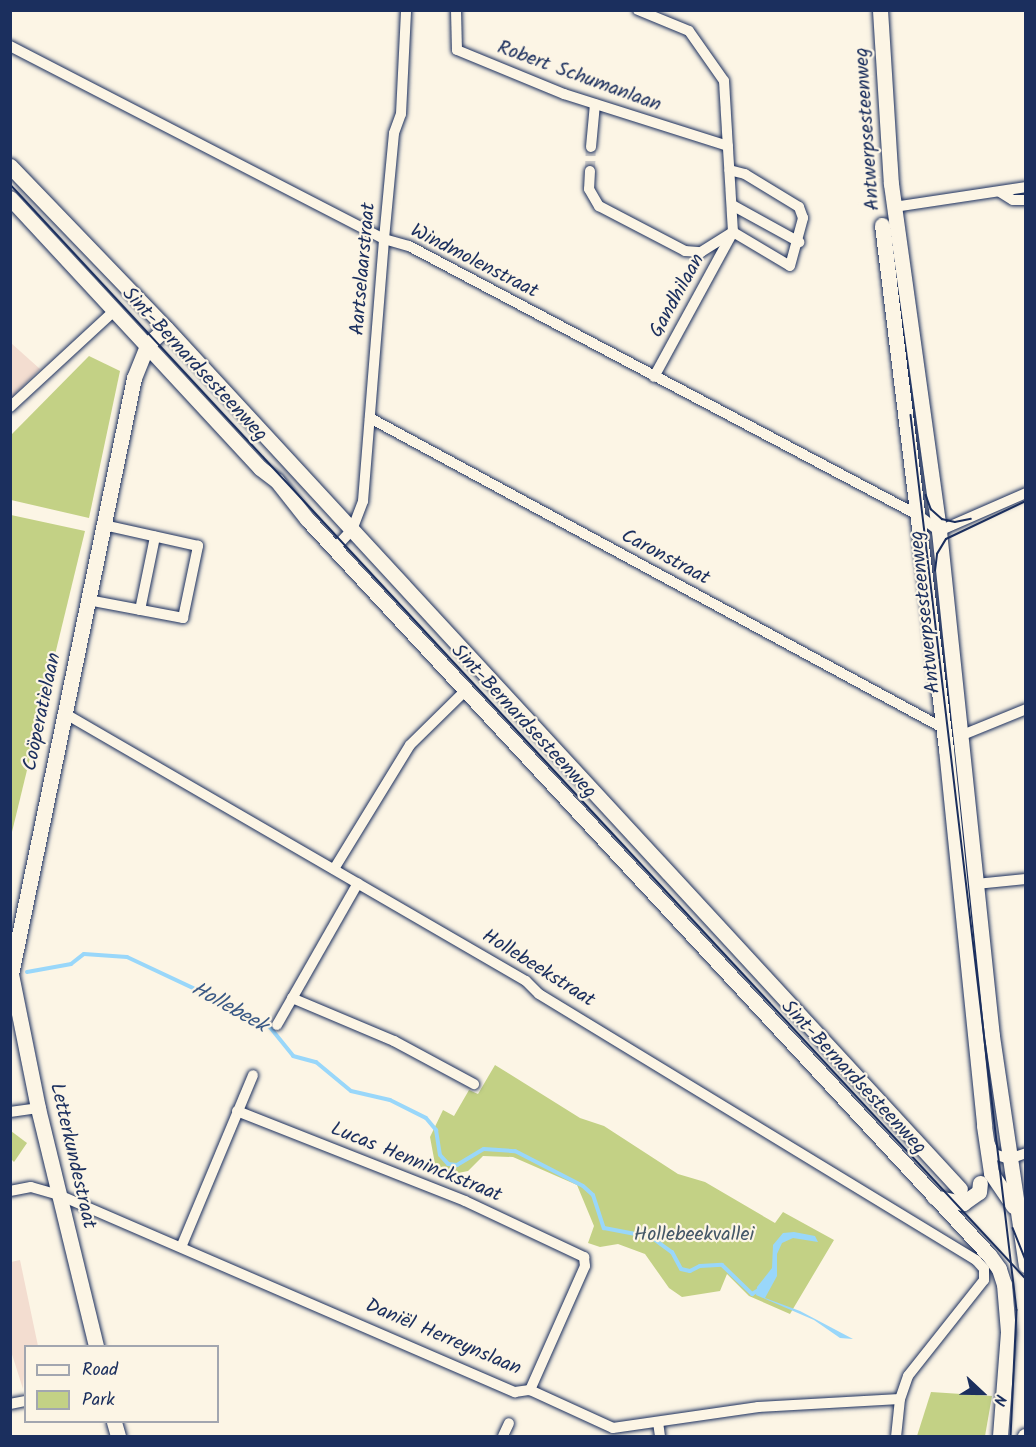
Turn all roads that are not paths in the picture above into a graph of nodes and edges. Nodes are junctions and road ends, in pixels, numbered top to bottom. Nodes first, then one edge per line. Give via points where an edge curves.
1 (406, 10) edge
2 (456, 10) edge
3 (638, 10) edge
4 (880, 10) edge
5 (10, 46) edge
6 (595, 104) junction
7 (591, 147) tunnel mouth
8 (728, 147) junction
9 (10, 166) edge
10 (729, 170) junction
11 (590, 171) tunnel mouth
12 (1026, 187) edge
13 (1000, 192) junction
14 (10, 198) edge
15 (1026, 200) edge
16 (732, 205) junction
17 (894, 207) junction
18 (882, 225) dead end
19 (733, 232) junction
20 (384, 239) junction
21 (799, 242) junction
22 (114, 310) junction
23 (166, 328) junction
24 (147, 345) junction
25 (654, 377) junction
26 (10, 407) edge
27 (370, 418) junction
28 (1026, 493) edge
29 (918, 515) junction
30 (104, 525) junction
31 (352, 530) junction
32 (939, 531) junction
33 (155, 537) junction
34 (335, 548) junction
35 (88, 600) junction
36 (140, 610) junction
37 (466, 690) junction
38 (1026, 709) edge
39 (64, 713) junction
40 (943, 728) junction
41 (960, 736) junction
42 (334, 869) junction
43 (1026, 879) edge
44 (358, 883) junction
45 (976, 884) junction
46 (11, 974) edge
47 (292, 998) junction
48 (277, 1025) dead end
49 (253, 1075) dead end
50 (474, 1084) dead end
51 (38, 1108) junction
52 (237, 1111) junction
53 (10, 1112) edge
54 (987, 1141) junction
55 (1026, 1153) edge
56 (1009, 1159) junction
57 (986, 1178) junction
58 (10, 1191) edge
59 (59, 1195) junction
60 (958, 1196) junction
61 (934, 1197) junction
62 (1015, 1209) junction
63 (955, 1221) junction
64 (182, 1245) junction
65 (1025, 1262) edge
66 (96, 1345) edge
67 (530, 1390) junction
68 (900, 1399) junction
69 (658, 1422) junction
70 (509, 1423) dead end
71 (503, 1437) edge
72 (660, 1437) edge
73 (896, 1437) edge
74 (1000, 1437) edge

1 - 20 street, Aartselaarstraat via 400,114 394,133
2 - 6 street, Robert Schumanlaan via 458,50 517,77
3 - 8 street via 689,31 724,81
4 - 17 street, Antwerpsesteenweg
5 - 20 street, Windmolenstraat
6 - 7 street
6 - 8 street, Robert Schumanlaan
8 - 10 street
9 - 23 street, Sint-Bernardsesteenweg
10 - 16 street
10 - 21 street via 745,174 799,207 803,218
11 - 19 street, Gandhilaan via 589,189 599,206 685,251 701,252
12 - 13 street
13 - 15 street via 1013,200
13 - 17 street
14 - 22 street, Sint-Bernardsesteenweg
16 - 19 street
16 - 21 street
17 - 32 street, Antwerpsesteenweg
18 - 29 street, Antwerpsesteenweg
19 - 21 street via 790,266
19 - 25 street, Gandhilaan
20 - 25 street, Windmolenstraat via 409,246
20 - 27 street, Aartselaarstraat
22 - 24 street, Sint-Bernardsesteenweg
22 - 26 street
23 - 24 street, Coöperatielaan
23 - 31 street, Sint-Bernardsesteenweg
24 - 30 street, Coöperatielaan via 134,378
24 - 34 street, Sint-Bernardsesteenweg
25 - 29 street, Windmolenstraat
27 - 31 street, Aartselaarstraat via 363,507
27 - 40 street, Caronstraat
28 - 32 street
29 - 32 street, Windmolenstraat
29 - 40 street, Antwerpsesteenweg
30 - 33 street
30 - 35 street, Coöperatielaan
31 - 34 street
31 - 60 street, Sint-Bernardsesteenweg
32 - 41 street, Antwerpsesteenweg
33 - 36 street
33 - 36 street via 198,546 196,557 183,618
34 - 37 street, Sint-Bernardsesteenweg
35 - 36 street
35 - 39 street, Coöperatielaan
37 - 42 street via 410,745
37 - 61 street, Sint-Bernardsesteenweg
38 - 41 street
39 - 42 street, Hollebeekstraat
39 - 46 street, Coöperatielaan
40 - 54 street, Antwerpsesteenweg
41 - 45 street, Antwerpsesteenweg
42 - 44 street, Hollebeekstraat
43 - 45 street
44 - 47 street via 318,960
44 - 68 street, Hollebeekstraat via 526,981 539,994 976,1260 984,1269 984,1280 908,1376
45 - 56 street, Antwerpsesteenweg
46 - 51 street, Letterkundestraat
47 - 48 street
47 - 50 street via 394,1041
49 - 52 street
51 - 53 street
51 - 59 street, Letterkundestraat
52 - 64 street
52 - 67 street, Lucas Henninckstraat via 465,1201 580,1252 585,1266
54 - 56 street via 994,1154
54 - 57 street, Antwerpsesteenweg
55 - 56 street
56 - 57 street
56 - 62 street, Antwerpsesteenweg
57 - 60 street
57 - 62 street, Antwerpsesteenweg
58 - 59 street, Daniël Herreynslaan via 31,1187
59 - 64 street, Daniël Herreynslaan
59 - 66 street, Letterkundestraat
60 - 61 street
60 - 63 street
61 - 63 street, Sint-Bernardsesteenweg
62 - 65 street, Antwerpsesteenweg
63 - 74 street, Sint-Bernardsesteenweg via 989,1255 1002,1277 1007,1348
64 - 67 street, Daniël Herreynslaan via 515,1392
67 - 69 street, Daniël Herreynslaan via 614,1428
68 - 69 street, Daniël Herreynslaan via 758,1407
68 - 73 street
69 - 72 street
70 - 71 street

